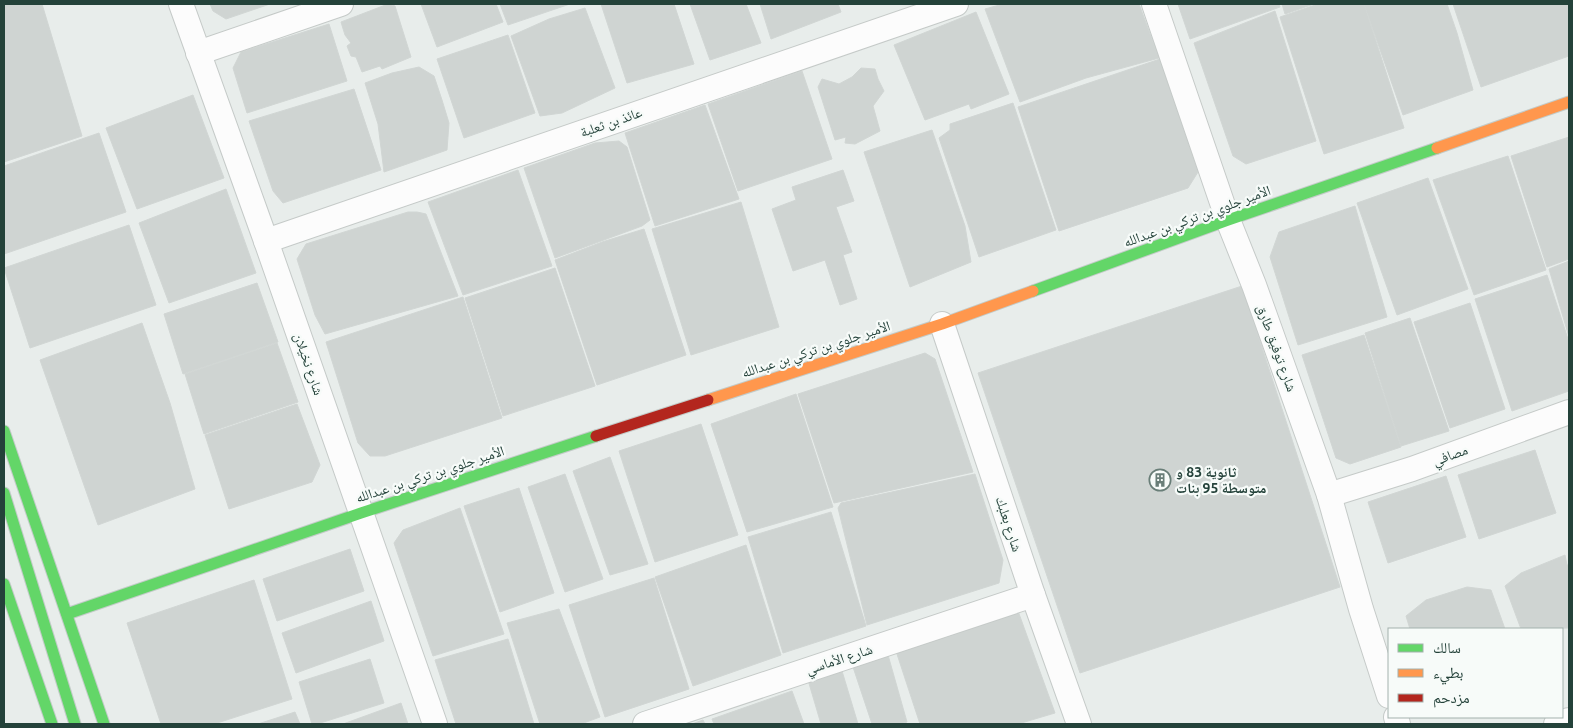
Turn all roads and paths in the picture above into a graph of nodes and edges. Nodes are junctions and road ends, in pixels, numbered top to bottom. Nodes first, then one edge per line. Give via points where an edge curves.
1 (182, 4) edge
2 (341, 4) edge
3 (956, 4) edge
4 (1154, 4) edge
5 (198, 53) junction
6 (1569, 102) edge
7 (1228, 220) junction
8 (266, 241) junction
9 (942, 324) junction
10 (1569, 412) edge
11 (4, 431) edge
12 (4, 493) edge
13 (1329, 495) junction
14 (361, 512) junction
15 (4, 584) edge
16 (1033, 595) junction
17 (68, 614) junction
18 (1388, 693) edge
19 (1569, 720) edge
20 (52, 724) edge
21 (75, 724) edge
22 (104, 724) edge
23 (435, 724) edge
24 (645, 724) edge
25 (1079, 724) edge
26 (1556, 724) edge

1 - 5 street, شارع نخيلان
2 - 5 street
3 - 8 street, عائذ بن ثعلبة
4 - 7 street, شارع توفيق طارق
5 - 8 street, شارع نخيلان
6 - 7 street, الأمير جلوي بن تركي بن عبدالله
7 - 9 street, الأمير جلوي بن تركي بن عبدالله
7 - 13 street, شارع توفيق طارق
8 - 14 street, شارع نخيلان
9 - 14 street, الأمير جلوي بن تركي بن عبدالله
9 - 16 street, شارع بعلبك
10 - 13 street, مصافي via 1412,469
11 - 17 street
12 - 21 street
13 - 18 street, شارع توفيق طارق
14 - 17 street, الأمير جلوي بن تركي بن عبدالله
14 - 23 street, شارع نخيلان
15 - 20 street
16 - 24 street, شارع الأماسي
16 - 25 street, شارع بعلبك
17 - 22 street
19 - 26 street

